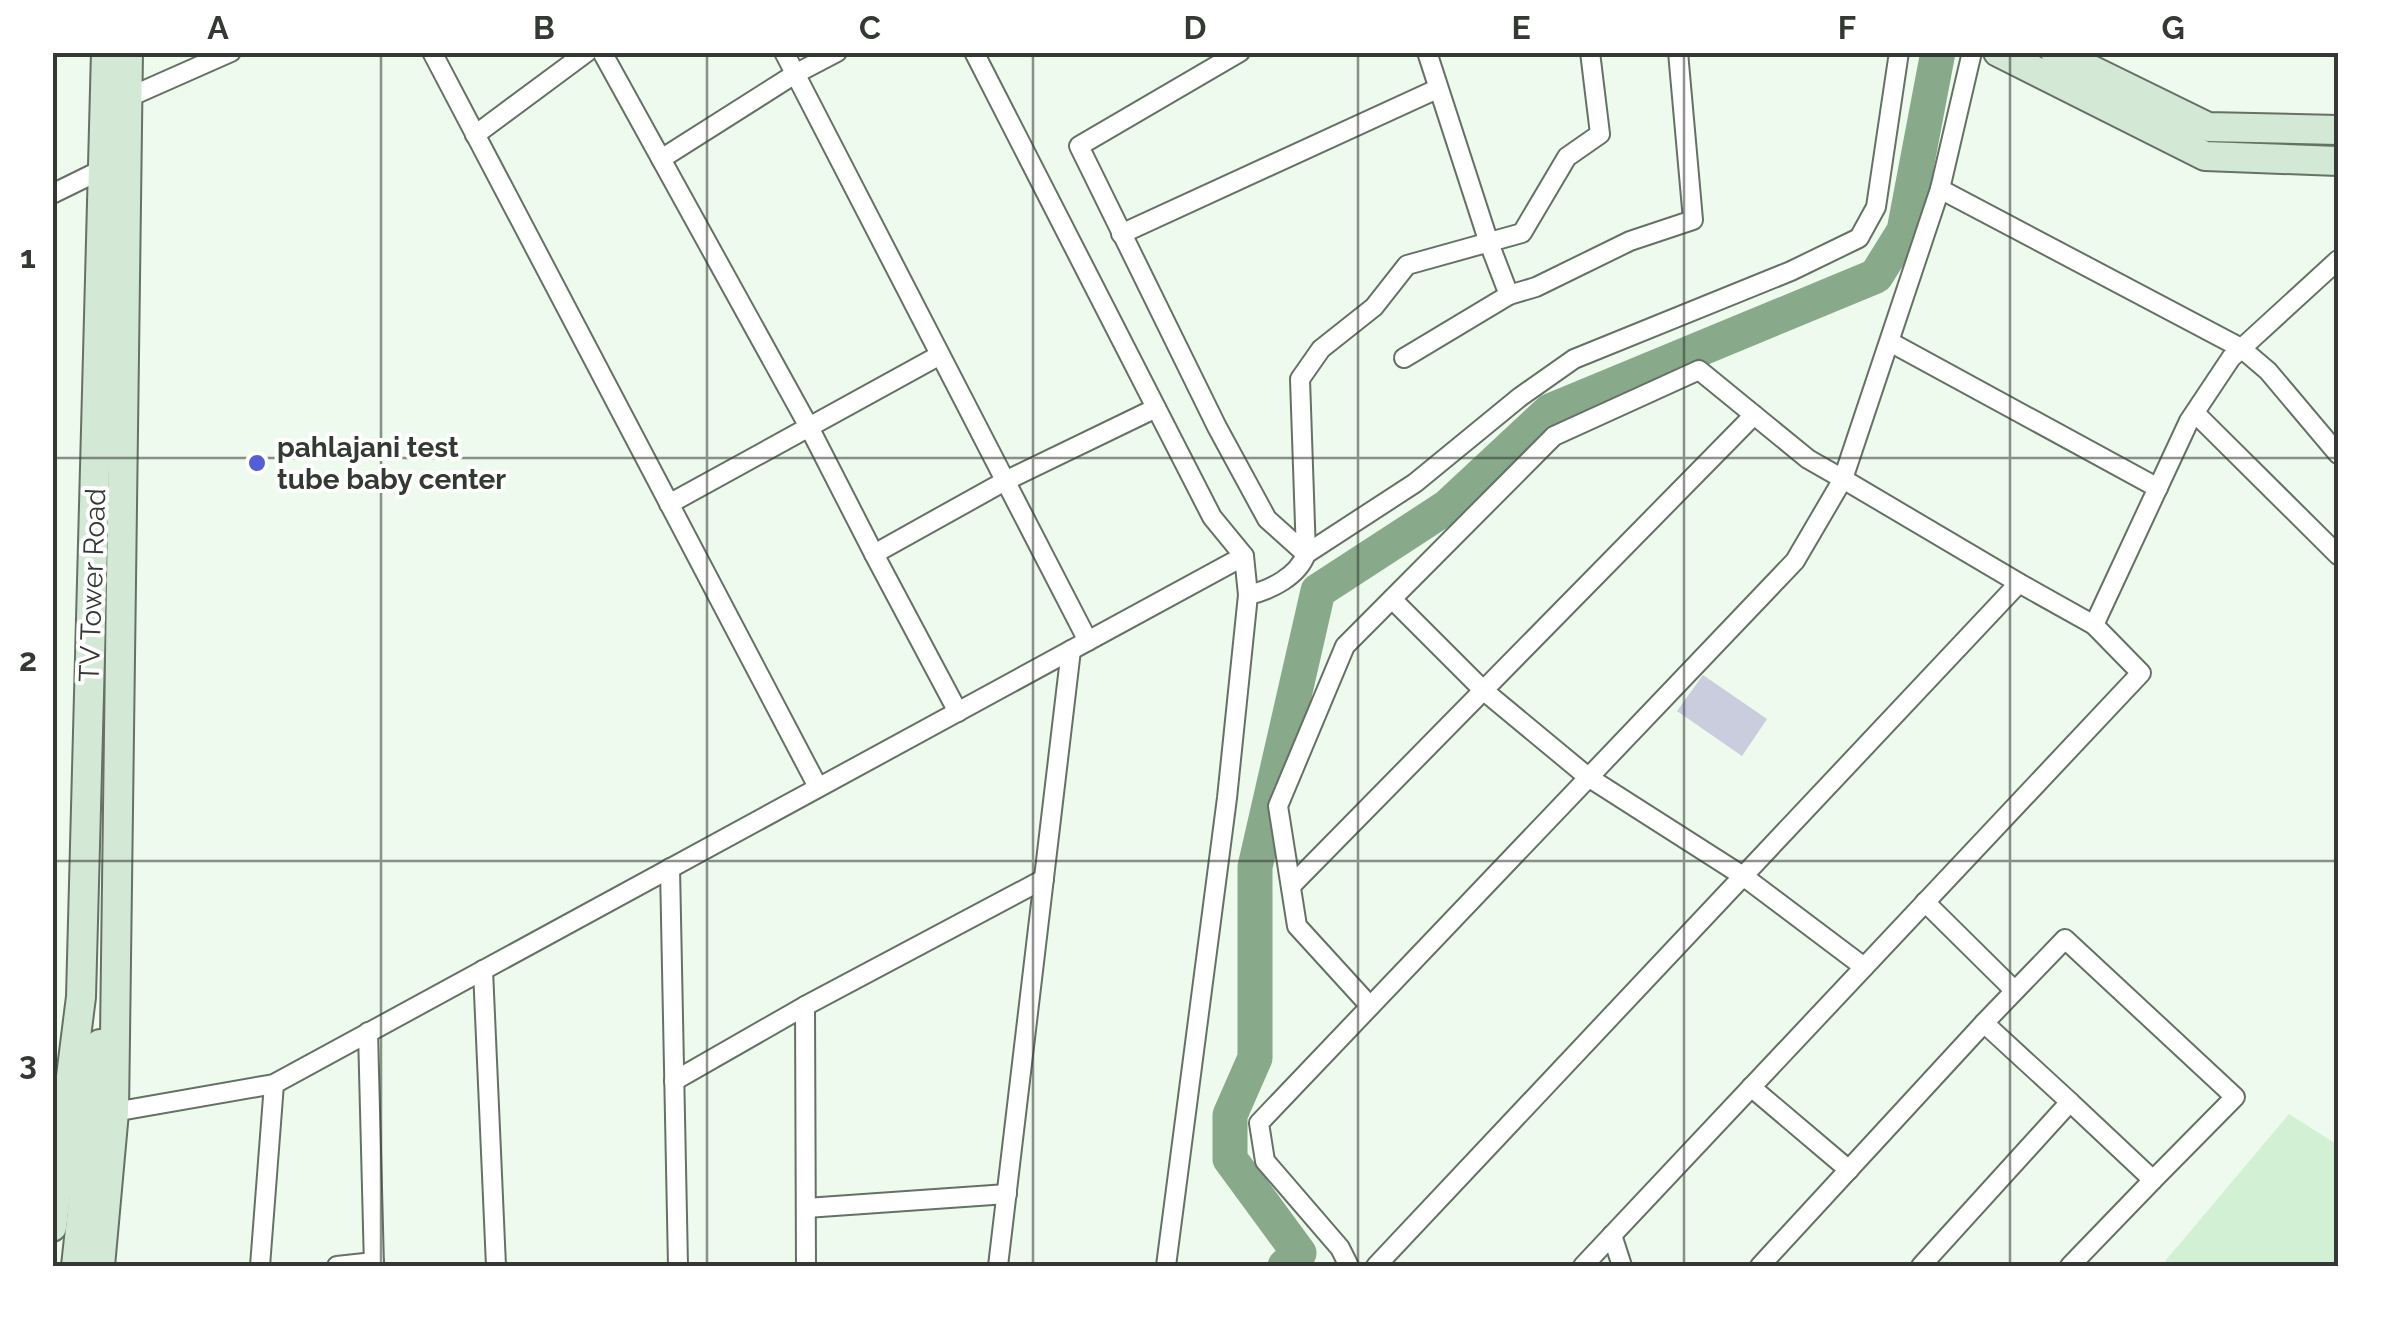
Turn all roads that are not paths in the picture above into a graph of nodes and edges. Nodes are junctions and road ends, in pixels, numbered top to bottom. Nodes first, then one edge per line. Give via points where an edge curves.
1 (106, 52) edge
2 (128, 52) edge
3 (231, 52) edge
4 (432, 52) edge
5 (588, 52) edge
6 (602, 52) edge
7 (784, 52) edge
8 (837, 52) edge
9 (974, 52) edge
10 (1240, 52) edge
11 (1427, 52) edge
12 (1590, 52) edge
13 (1678, 52) edge
14 (1898, 52) edge
15 (1972, 52) edge
16 (1998, 52) edge
17 (2055, 52) edge
18 (795, 74) junction
19 (1437, 89) junction
20 (127, 98) junction
21 (2338, 130) edge
22 (475, 134) junction
23 (661, 159) junction
24 (2338, 160) edge
25 (103, 169) junction
26 (1940, 189) junction
27 (52, 194) edge
28 (1121, 234) junction
29 (1489, 242) junction
30 (2338, 260) edge
31 (1510, 295) junction
32 (1890, 342) junction
33 (2241, 348) junction
34 (940, 355) junction
35 (1404, 358) dead end
36 (1156, 408) junction
37 (2195, 412) junction
38 (1754, 415) junction
39 (809, 427) junction
40 (2338, 454) edge
41 (1843, 479) junction
42 (1005, 482) junction
43 (2158, 488) junction
44 (669, 504) junction
45 (874, 554) junction
46 (1306, 554) junction
47 (1244, 556) junction
48 (2338, 556) edge
49 (2019, 583) junction
50 (1248, 595) junction
51 (1392, 599) junction
52 (2094, 625) junction
53 (1080, 645) junction
54 (1483, 690) junction
55 (958, 712) junction
56 (1588, 778) junction
57 (818, 787) junction
58 (670, 868) junction
59 (1744, 876) junction
60 (1044, 879) junction
61 (1291, 886) junction
62 (1924, 902) junction
63 (1864, 966) junction
64 (483, 970) junction
65 (2014, 990) junction
66 (82, 997) junction
67 (116, 999) junction
68 (804, 1006) junction
69 (1370, 1006) junction
70 (1984, 1023) junction
71 (368, 1032) junction
72 (98, 1052) junction
73 (674, 1081) junction
74 (274, 1084) junction
75 (1751, 1087) junction
76 (2070, 1102) junction
77 (114, 1112) junction
78 (61, 1117) edge
79 (1849, 1170) junction
80 (2153, 1180) junction
81 (1007, 1194) junction
82 (806, 1208) junction
83 (52, 1227) edge
84 (1612, 1235) junction
85 (374, 1264) edge
86 (76, 1266) edge
87 (100, 1266) edge
88 (260, 1266) edge
89 (337, 1266) edge
90 (496, 1266) edge
91 (678, 1266) edge
92 (806, 1266) edge
93 (998, 1266) edge
94 (1166, 1266) edge
95 (1348, 1266) edge
96 (1376, 1266) edge
97 (1583, 1266) edge
98 (1622, 1266) edge
99 (1760, 1266) edge
100 (1921, 1266) edge
101 (2070, 1266) edge

1 - 25 main road, TV Tower Road
2 - 20 main road, TV Tower Road
3 - 20 street
4 - 22 street
5 - 22 street
6 - 23 street
7 - 18 street
8 - 18 street
9 - 36 street
10 - 28 street via 1079,146
11 - 19 street
12 - 29 street via 1600,134 1567,157 1522,233
13 - 31 street via 1693,220
14 - 46 street via 1876,207 1859,238 1574,359 1415,483
15 - 26 street
16 - 24 main road via 2206,156
17 - 21 main road via 2208,127
18 - 23 street
18 - 34 street
19 - 28 street
19 - 29 street
20 - 67 main road, TV Tower Road
22 - 44 street
23 - 39 street
25 - 27 street
25 - 66 main road, TV Tower Road
26 - 32 street
26 - 33 street
28 - 46 street via 1267,519
29 - 31 street
29 - 46 street via 1407,265 1374,306 1321,349 1300,379
30 - 33 street
31 - 35 street
32 - 41 street
32 - 43 street
33 - 37 street
33 - 40 street
34 - 39 street
34 - 42 street
36 - 42 street
36 - 47 street via 1212,517
37 - 43 street
37 - 48 street
38 - 41 street
38 - 51 street via 1699,370 1554,436
38 - 54 street
39 - 44 street
39 - 45 street
41 - 49 street
41 - 56 street via 1795,561
42 - 45 street
42 - 53 street
43 - 52 street
44 - 57 street
45 - 55 street
46 - 50 street via 1300,569
47 - 50 street
47 - 53 street
49 - 52 street
49 - 59 street
50 - 94 street
51 - 54 street
51 - 61 street via 1344,646 1278,806
52 - 62 street via 2141,672
53 - 55 street
53 - 60 street
54 - 56 street
54 - 61 street
55 - 57 street
56 - 59 street
56 - 69 street
57 - 58 street
58 - 64 street
58 - 73 street
59 - 63 street
59 - 96 street
60 - 68 street
60 - 81 street
61 - 69 street via 1297,926
62 - 63 street
62 - 65 street
63 - 75 street
64 - 71 street
64 - 90 street
65 - 70 street
65 - 80 street via 2065,939 2235,1097
66 - 72 main road
66 - 78 main road, TV Tower Road
67 - 72 main road
67 - 77 main road, TV Tower Road
68 - 73 street
68 - 82 street
69 - 95 street via 1259,1123 1265,1161
70 - 76 street
70 - 79 street
71 - 74 street
71 - 85 street
72 - 86 main road
73 - 91 street
74 - 77 street
74 - 88 street
75 - 79 street
75 - 84 street
76 - 80 street
76 - 100 street
77 - 87 main road, TV Tower Road
78 - 83 main road, TV Tower Road
79 - 99 street
80 - 101 street
81 - 82 street
81 - 93 street
82 - 92 street
84 - 97 street
84 - 98 street
85 - 89 street

